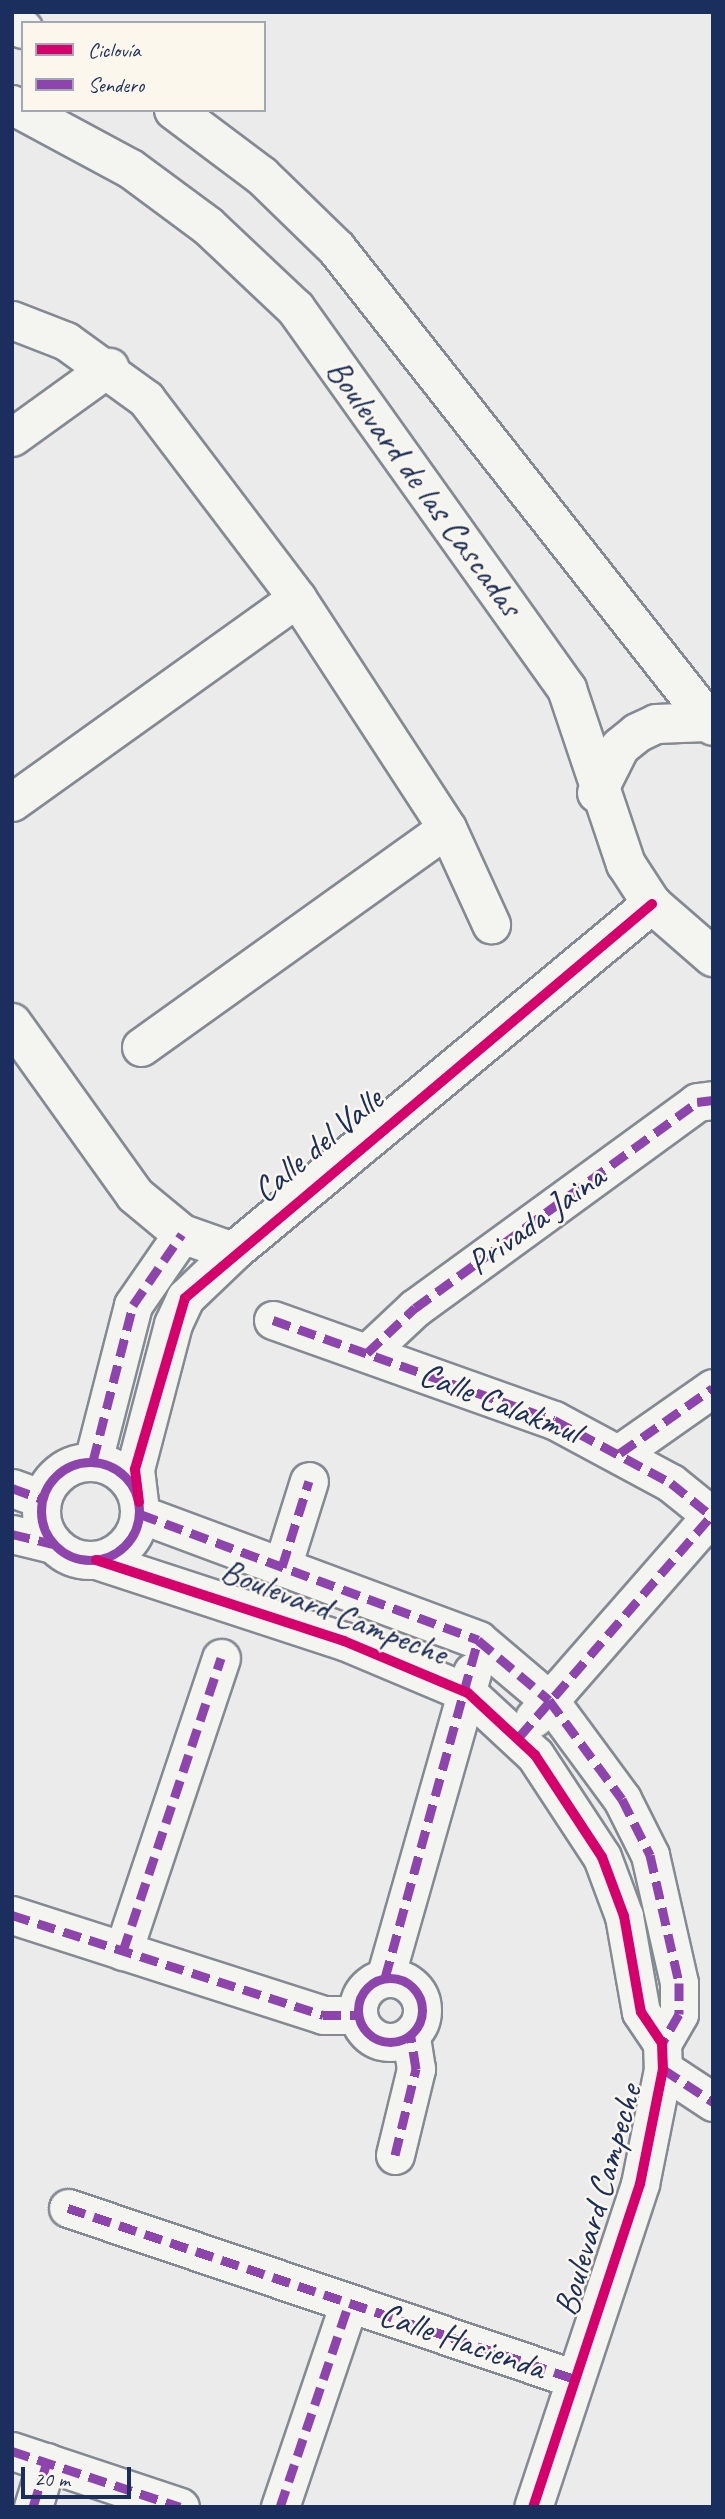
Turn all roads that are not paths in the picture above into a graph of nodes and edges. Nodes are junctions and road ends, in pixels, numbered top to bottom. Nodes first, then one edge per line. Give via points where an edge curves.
1 (25, 112) edge
2 (176, 112) edge
3 (12, 320) edge
4 (109, 366) junction
5 (12, 437) edge
6 (297, 598) junction
7 (710, 724) edge
8 (597, 793) junction
9 (12, 802) edge
10 (447, 828) junction
11 (652, 904) junction
12 (491, 924) dead end
13 (713, 957) edge
14 (12, 1023) edge
15 (141, 1047) dead end
16 (713, 1100) edge
17 (183, 1234) junction
18 (233, 1252) junction
19 (273, 1320) dead end
20 (367, 1353) junction
21 (713, 1388) edge
22 (620, 1453) junction
23 (93, 1461) junction
24 (309, 1481) dead end
25 (27, 1493) edge
26 (139, 1508) junction
27 (712, 1516) edge
28 (12, 1534) edge
29 (53, 1544) junction
30 (96, 1560) junction
31 (282, 1567) junction
32 (478, 1640) junction
33 (221, 1658) dead end
34 (468, 1693) junction
35 (549, 1700) junction
36 (519, 1737) junction
37 (12, 1915) edge
38 (123, 1951) junction
39 (385, 1978) junction
40 (358, 2015) junction
41 (411, 2036) junction
42 (663, 2056) junction
43 (713, 2102) edge
44 (395, 2155) dead end
45 (68, 2208) dead end
46 (349, 2303) junction
47 (575, 2379) junction
48 (12, 2451) edge
49 (47, 2462) junction
50 (33, 2507) edge
51 (180, 2507) edge
52 (280, 2507) edge
53 (533, 2507) edge

1 - 8 main road, Boulevard de las Cascadas via 131,169 208,226 296,309 568,689
2 - 7 main road, Boulevard de las Cascadas via 262,176 337,249
3 - 4 street
4 - 5 street
4 - 6 street via 146,399
6 - 9 street
6 - 10 street
7 - 8 main road via 656,724 637,733 620,747
8 - 11 main road, Boulevard de las Cascadas via 626,864
10 - 12 street
10 - 15 street
11 - 13 main road, Boulevard de las Cascadas
11 - 18 main road, Calle del Valle
14 - 17 main road via 135,1195
16 - 20 street, Privada Jaina via 697,1102 640,1143 415,1308
17 - 18 main road
17 - 23 street via 133,1305
18 - 26 street, Calle del Valle via 185,1298 173,1324 135,1469
19 - 20 street, Calle Calakmul
20 - 22 street, Calle Calakmul via 554,1420
21 - 22 street
22 - 27 street, Calle Calakmul
23 - 25 street via 64,1469
23 - 26 street via 118,1470
24 - 31 street
25 - 29 street
26 - 30 street via 125,1545
26 - 31 street, Boulevard Campeche
27 - 35 street, Calle Calakmul
28 - 29 street
29 - 30 street via 80,1559
30 - 34 street, Boulevard Campeche via 344,1641
31 - 32 street, Boulevard Campeche
32 - 34 street
32 - 35 street, Boulevard Campeche
33 - 38 street
34 - 36 street, Boulevard Campeche
34 - 39 street
35 - 36 street, Calle Calakmul
35 - 42 street, Boulevard Campeche via 622,1799 650,1855 679,1983 679,2014
36 - 42 street, Boulevard Campeche via 574,1806 602,1857 624,1916 641,2012
37 - 38 street
38 - 40 street via 323,2015
39 - 40 street via 359,1999
39 - 41 street via 405,1981 420,1997 423,2017
40 - 41 street via 379,2041
41 - 44 street via 416,2069
42 - 43 street
42 - 47 street, Boulevard Campeche via 640,2184
45 - 46 street, Calle Hacienda
46 - 47 street, Calle Hacienda
46 - 52 street
47 - 53 street, Boulevard Campeche
48 - 49 street
49 - 50 street
49 - 51 street

